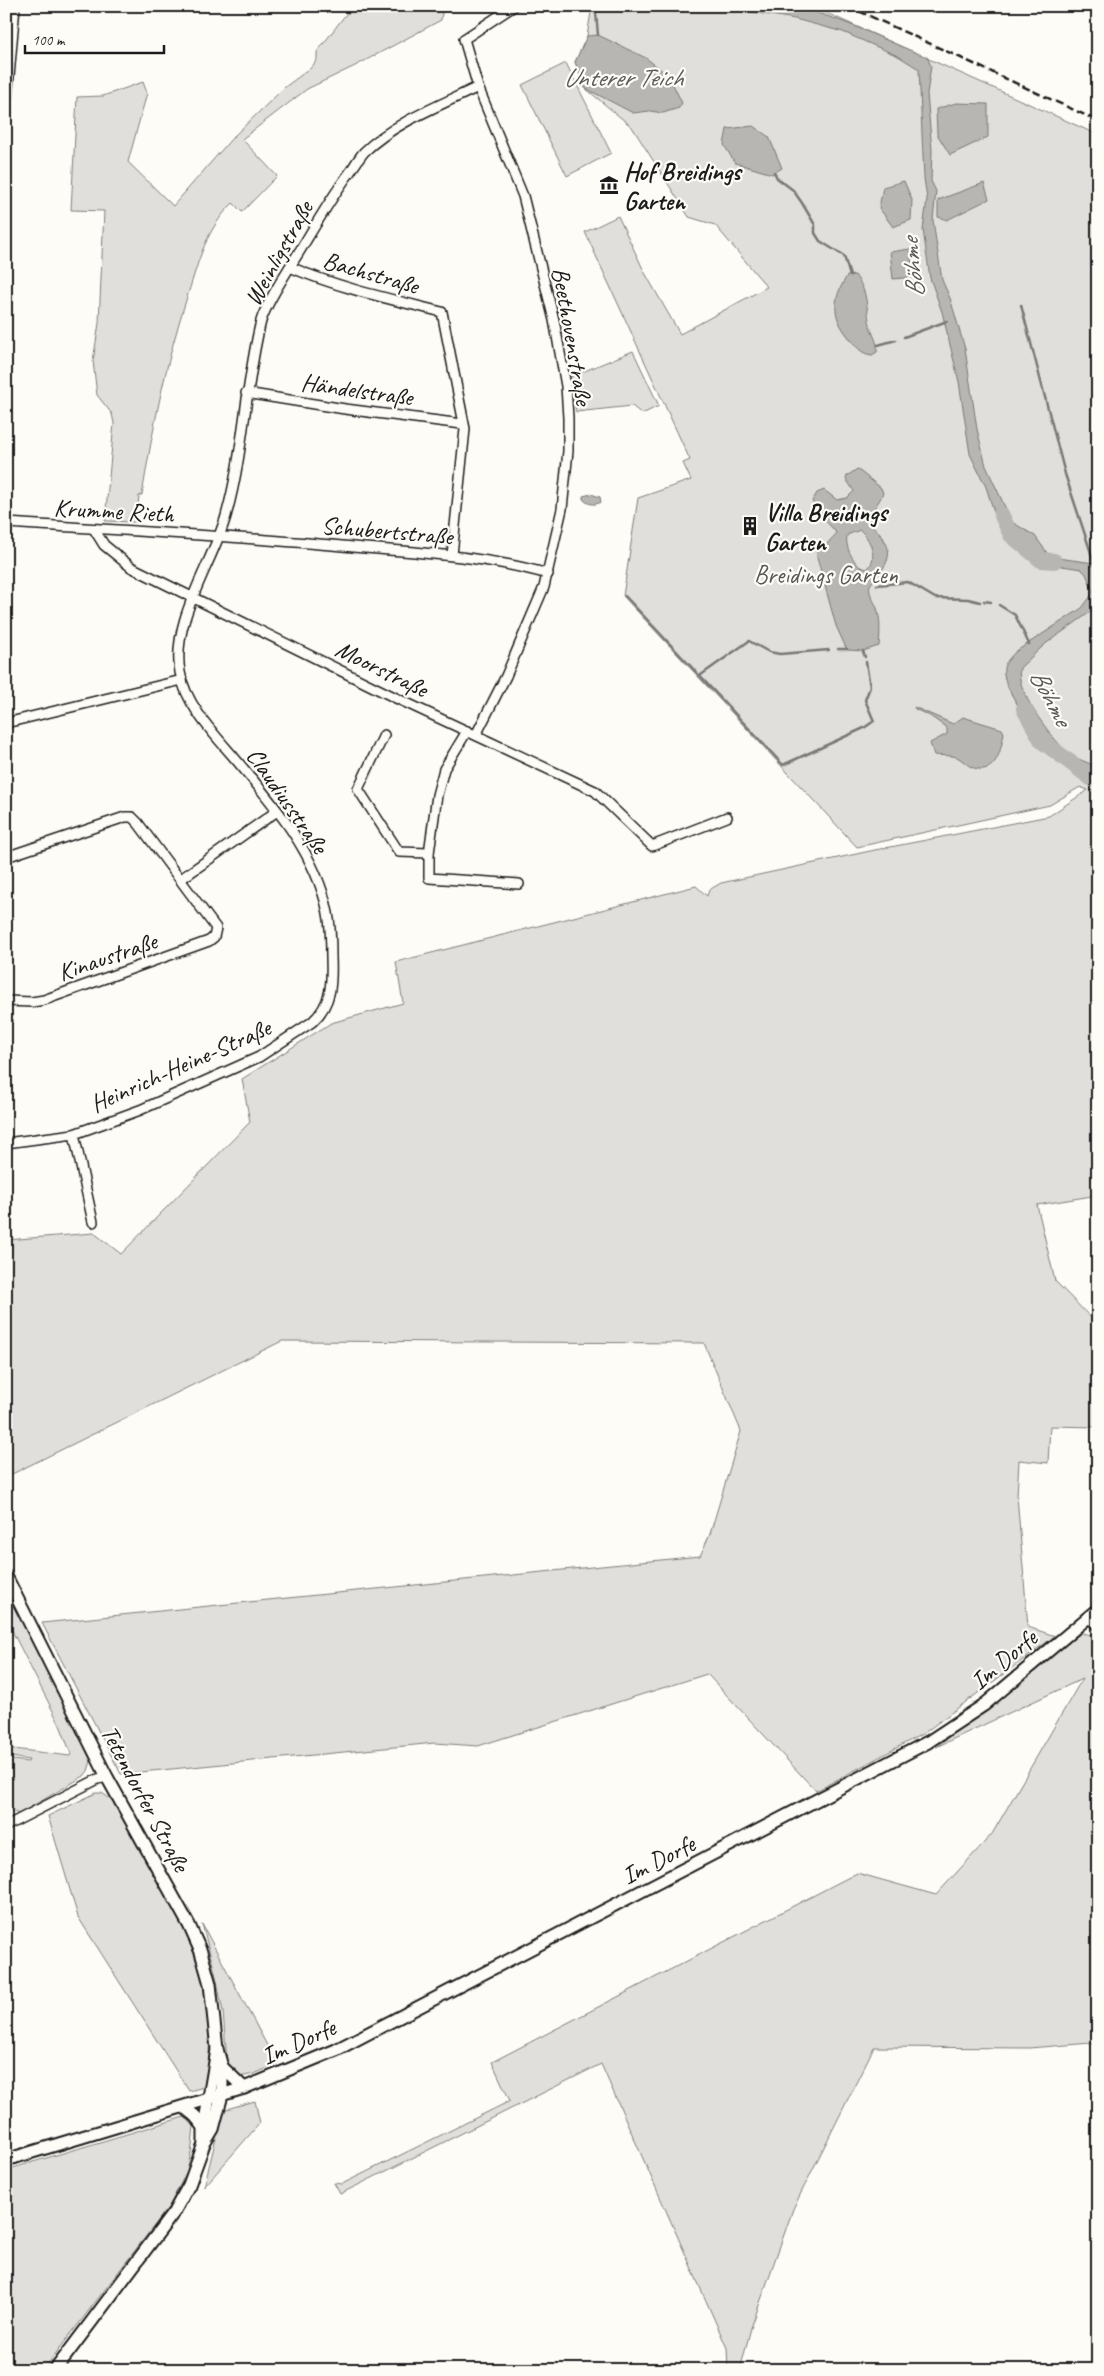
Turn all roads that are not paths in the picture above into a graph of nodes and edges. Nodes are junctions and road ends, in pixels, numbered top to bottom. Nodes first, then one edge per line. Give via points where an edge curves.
1 (15, 6) edge
2 (514, 6) edge
3 (478, 87) junction
4 (6, 112) edge
5 (290, 267) junction
6 (246, 393) junction
7 (462, 424) junction
8 (6, 523) edge
9 (94, 529) junction
10 (220, 536) junction
11 (452, 555) junction
12 (548, 574) junction
13 (194, 597) junction
14 (182, 680) junction
15 (6, 723) edge
16 (467, 731) junction
17 (384, 735) dead end
18 (476, 735) junction
19 (277, 811) junction
20 (726, 817) dead end
21 (429, 853) junction
22 (6, 857) edge
23 (181, 879) junction
24 (519, 884) dead end
25 (6, 1001) edge
26 (301, 1030) joint
27 (74, 1134) junction
28 (6, 1143) edge
29 (93, 1222) dead end
30 (6, 1576) edge
31 (1098, 1608) edge
32 (1088, 1616) junction
33 (1098, 1627) edge
34 (107, 1777) junction
35 (6, 1826) edge
36 (217, 2049) junction
37 (222, 2067) junction
38 (244, 2088) junction
39 (222, 2095) junction
40 (210, 2099) junction
41 (184, 2107) junction
42 (204, 2127) junction
43 (204, 2144) junction
44 (6, 2160) edge
45 (55, 2370) edge

1 - 4 street
2 - 3 street, Beethovenstraße via 464,39
3 - 5 street, Weinligstraße via 406,122 363,153 338,187
3 - 12 street, Beethovenstraße via 523,196 554,320 566,386 568,451 562,509
5 - 6 street, Weinligstraße via 262,318
5 - 7 street, Bachstraße via 354,290 442,312
6 - 7 street, Händelstraße
6 - 10 street, Weinligstraße via 231,497
7 - 11 street
8 - 9 street, Krumme Rieth
9 - 10 street, Krumme Rieth
9 - 13 street, Moorstraße via 104,545 126,564
10 - 11 street, Schubertstraße
10 - 13 street, Weinligstraße
11 - 12 street, Schubertstraße via 509,563
12 - 18 street, Beethovenstraße via 506,676
13 - 14 street, Claudiusstraße via 179,642
13 - 16 street, Moorstraße
14 - 15 street
14 - 19 street, Claudiusstraße via 198,712
16 - 18 street, Moorstraße
16 - 21 street via 444,769
17 - 21 street via 358,789 399,852
18 - 20 street, Moorstraße via 595,791 652,846
19 - 23 street
19 - 26 street, Claudiusstraße via 316,876 330,929 332,975 329,999 318,1016
21 - 24 street via 429,878
22 - 23 street via 132,817
23 - 25 street, Kinaustraße via 215,924 216,932 209,942 44,1000
26 - 27 street, Heinrich-Heine-Straße via 259,1057 161,1101
27 - 28 street, Heinrich-Heine-Straße
27 - 29 street, Heinrich-Heine-Straße
30 - 34 street, Tetendorfer Straße
31 - 32 street, Im Dorfe
32 - 33 street
32 - 38 street, Im Dorfe via 984,1704 928,1742 336,2050
34 - 35 street
34 - 36 street, Tetendorfer Straße via 201,1952 210,1984
36 - 37 street, Tetendorfer Straße
36 - 40 street, Tetendorfer Straße
37 - 38 street
37 - 39 street, Tetendorfer Straße
38 - 39 street, Im Dorfe
39 - 40 street, Im Dorfe
39 - 43 street, Tetendorfer Straße via 213,2129
40 - 41 street, Im Dorfe
40 - 42 street, Tetendorfer Straße
41 - 42 street
41 - 44 street, Im Dorfe
42 - 43 street, Tetendorfer Straße
43 - 45 street via 189,2185 174,2212

